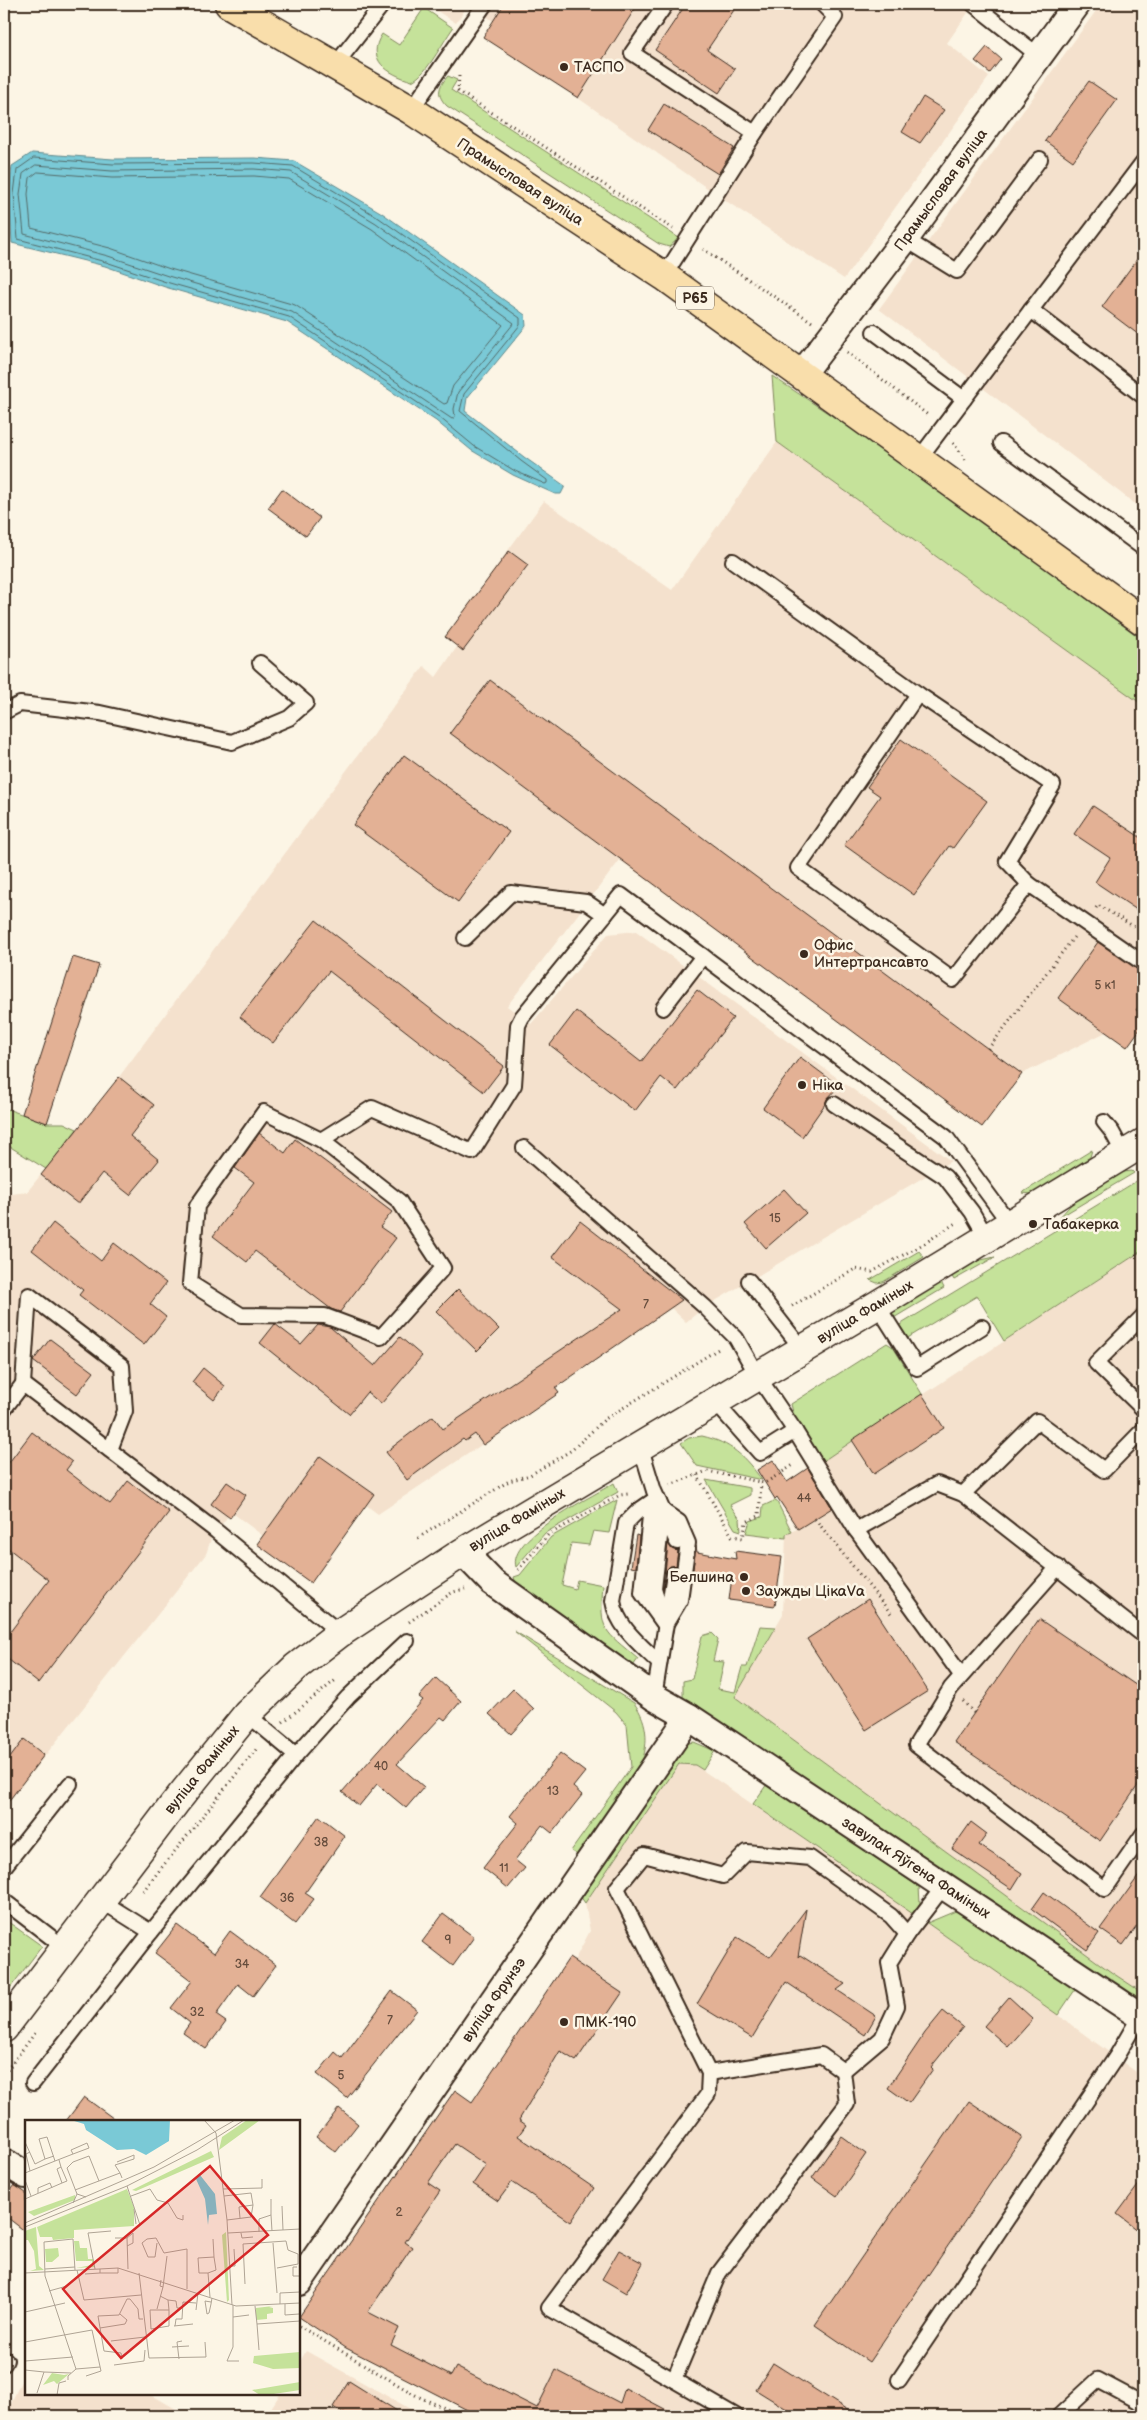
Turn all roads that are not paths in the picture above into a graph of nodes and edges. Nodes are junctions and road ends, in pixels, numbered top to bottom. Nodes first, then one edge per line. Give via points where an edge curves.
1 (229, 4) edge
2 (384, 4) edge
3 (485, 4) edge
4 (666, 4) edge
5 (822, 4) edge
6 (973, 4) edge
7 (1076, 4) edge
8 (1039, 56) junction
9 (336, 64) junction
10 (411, 110) junction
11 (755, 133) junction
12 (1040, 159) dead end
13 (1143, 162) edge
14 (905, 239) junction
15 (664, 276) junction
16 (1031, 310) junction
17 (874, 332) dead end
18 (802, 374) junction
19 (1143, 396) edge
20 (964, 399) junction
21 (1001, 443) dead end
22 (918, 460) junction
23 (1143, 548) edge
24 (733, 561) dead end
25 (1142, 616) edge
26 (260, 663) dead end
27 (918, 694) junction
28 (4, 712) edge
29 (1029, 884) junction
30 (605, 915) junction
31 (465, 938) dead end
32 (704, 956) junction
33 (1143, 963) edge
34 (663, 1008) dead end
35 (834, 1104) dead end
36 (1104, 1122) dead end
37 (321, 1140) junction
38 (524, 1148) dead end
39 (1136, 1151) edge
40 (998, 1231) junction
41 (749, 1281) dead end
42 (877, 1305) junction
43 (1143, 1316) edge
44 (982, 1327) dead end
45 (802, 1349) junction
46 (757, 1376) junction
47 (23, 1384) junction
48 (715, 1402) junction
49 (4, 1409) edge
50 (1143, 1410) edge
51 (1143, 1430) edge
52 (795, 1431) junction
53 (640, 1445) junction
54 (110, 1450) junction
55 (963, 1494) junction
56 (658, 1501) junction
57 (856, 1530) junction
58 (677, 1542) dead end
59 (463, 1552) junction
60 (1058, 1567) junction
61 (674, 1574) dead end
62 (665, 1625) junction
63 (340, 1632) junction
64 (1143, 1634) edge
65 (407, 1641) dead end
66 (659, 1663) junction
67 (961, 1675) junction
68 (654, 1697) junction
69 (247, 1714) junction
70 (689, 1717) junction
71 (296, 1756) junction
72 (70, 1784) dead end
73 (1143, 1834) edge
74 (4, 1867) edge
75 (944, 1886) junction
76 (100, 1900) junction
77 (4, 1901) edge
78 (151, 1932) junction
79 (907, 1934) junction
80 (65, 1948) junction
81 (1142, 2017) edge
82 (4, 2028) edge
83 (843, 2071) junction
84 (709, 2072) junction
85 (33, 2083) dead end
86 (4, 2162) edge
87 (25, 2174) edge
88 (300, 2281) edge
89 (674, 2380) junction
90 (899, 2380) dead end
91 (1143, 2404) edge
92 (736, 2416) edge
93 (1059, 2416) edge

1 - 9 main road, Прамысловая вуліца / Р65
2 - 9 lane
3 - 10 lane
4 - 11 lane via 632,53
5 - 11 lane via 834,17
6 - 8 lane
7 - 8 street, Прамысловая вуліца
8 - 14 street, Прамысловая вуліца
9 - 10 main road, Прамысловая вуліца / Р65
10 - 15 main road, Прамысловая вуліца / Р65
11 - 15 lane
12 - 14 lane via 957,271
13 - 16 lane
14 - 18 street, Прамысловая вуліца
15 - 18 main road, Прамысловая вуліца / Р65
16 - 19 lane
16 - 20 lane
17 - 20 lane
18 - 22 main road, Прамысловая вуліца / Р65
20 - 22 lane
21 - 23 lane
22 - 25 main road, Прамысловая вуліца / Р65
24 - 27 lane
26 - 28 lane via 306,703 289,718 232,742 100,713 20,704
27 - 29 lane via 1053,784 1007,861
27 - 29 lane via 798,868 953,980
29 - 33 lane
30 - 31 lane via 586,902 511,893
30 - 32 lane via 621,895
30 - 37 lane via 522,1017 518,1025 514,1085 472,1152 372,1108
32 - 34 lane
32 - 40 lane via 946,1137
35 - 40 lane via 945,1177 972,1212
36 - 39 lane
37 - 37 lane via 264,1112 197,1206 190,1283 241,1315 325,1316 381,1337 443,1268 399,1202
38 - 46 lane via 705,1307 736,1338
39 - 40 main road, вуліца Фаміных
40 - 42 main road, вуліца Фаміных
41 - 45 lane
42 - 44 lane via 917,1368
42 - 45 main road, вуліца Фаміных
43 - 50 lane via 1096,1363
45 - 46 main road, вуліца Фаміных
46 - 48 main road, вуліца Фаміных
46 - 52 lane
47 - 49 lane
47 - 54 lane
47 - 54 lane via 30,1295 122,1366 125,1411
48 - 52 lane via 760,1453
48 - 53 main road, вуліца Фаміных
51 - 55 lane via 1104,1470 1037,1420
52 - 57 lane
53 - 56 lane
53 - 59 main road, вуліца Фаміных
54 - 63 lane
55 - 57 lane via 937,1484
55 - 60 lane
56 - 58 lane
56 - 62 lane via 654,1589
56 - 62 lane via 679,1522 688,1543 680,1600
56 - 66 lane via 638,1511 626,1523 613,1601 615,1614 626,1629
57 - 67 lane
59 - 63 main road, вуліца Фаміных
59 - 68 street, завулак Яўгена Фаміных via 492,1582
60 - 64 lane
60 - 67 lane
61 - 62 lane
62 - 66 lane
63 - 69 main road, вуліца Фаміных
65 - 71 lane via 348,1697
66 - 68 lane
67 - 73 lane via 916,1745 1105,1889
68 - 70 street, завулак Яўгена Фаміных
69 - 71 lane
69 - 76 main road, вуліца Фаміных
70 - 75 street, завулак Яўгена Фаміных
70 - 88 street, вуліца Фрунзэ
71 - 78 lane
72 - 74 lane
75 - 79 lane
75 - 81 street, завулак Яўгена Фаміных
76 - 78 lane
76 - 80 main road, вуліца Фаміных
77 - 80 lane
78 - 85 lane
79 - 83 lane via 889,1963 897,2006 894,2014 882,2038
79 - 84 lane via 891,1916 810,1858 747,1852 723,1876 644,1855 617,1888
80 - 82 main road, вуліца Фаміных
81 - 90 lane
83 - 84 lane via 821,2055
83 - 89 lane via 847,2104 719,2273
84 - 89 lane via 708,2094 549,2308
86 - 87 street
89 - 92 lane
91 - 93 lane via 1098,2380

